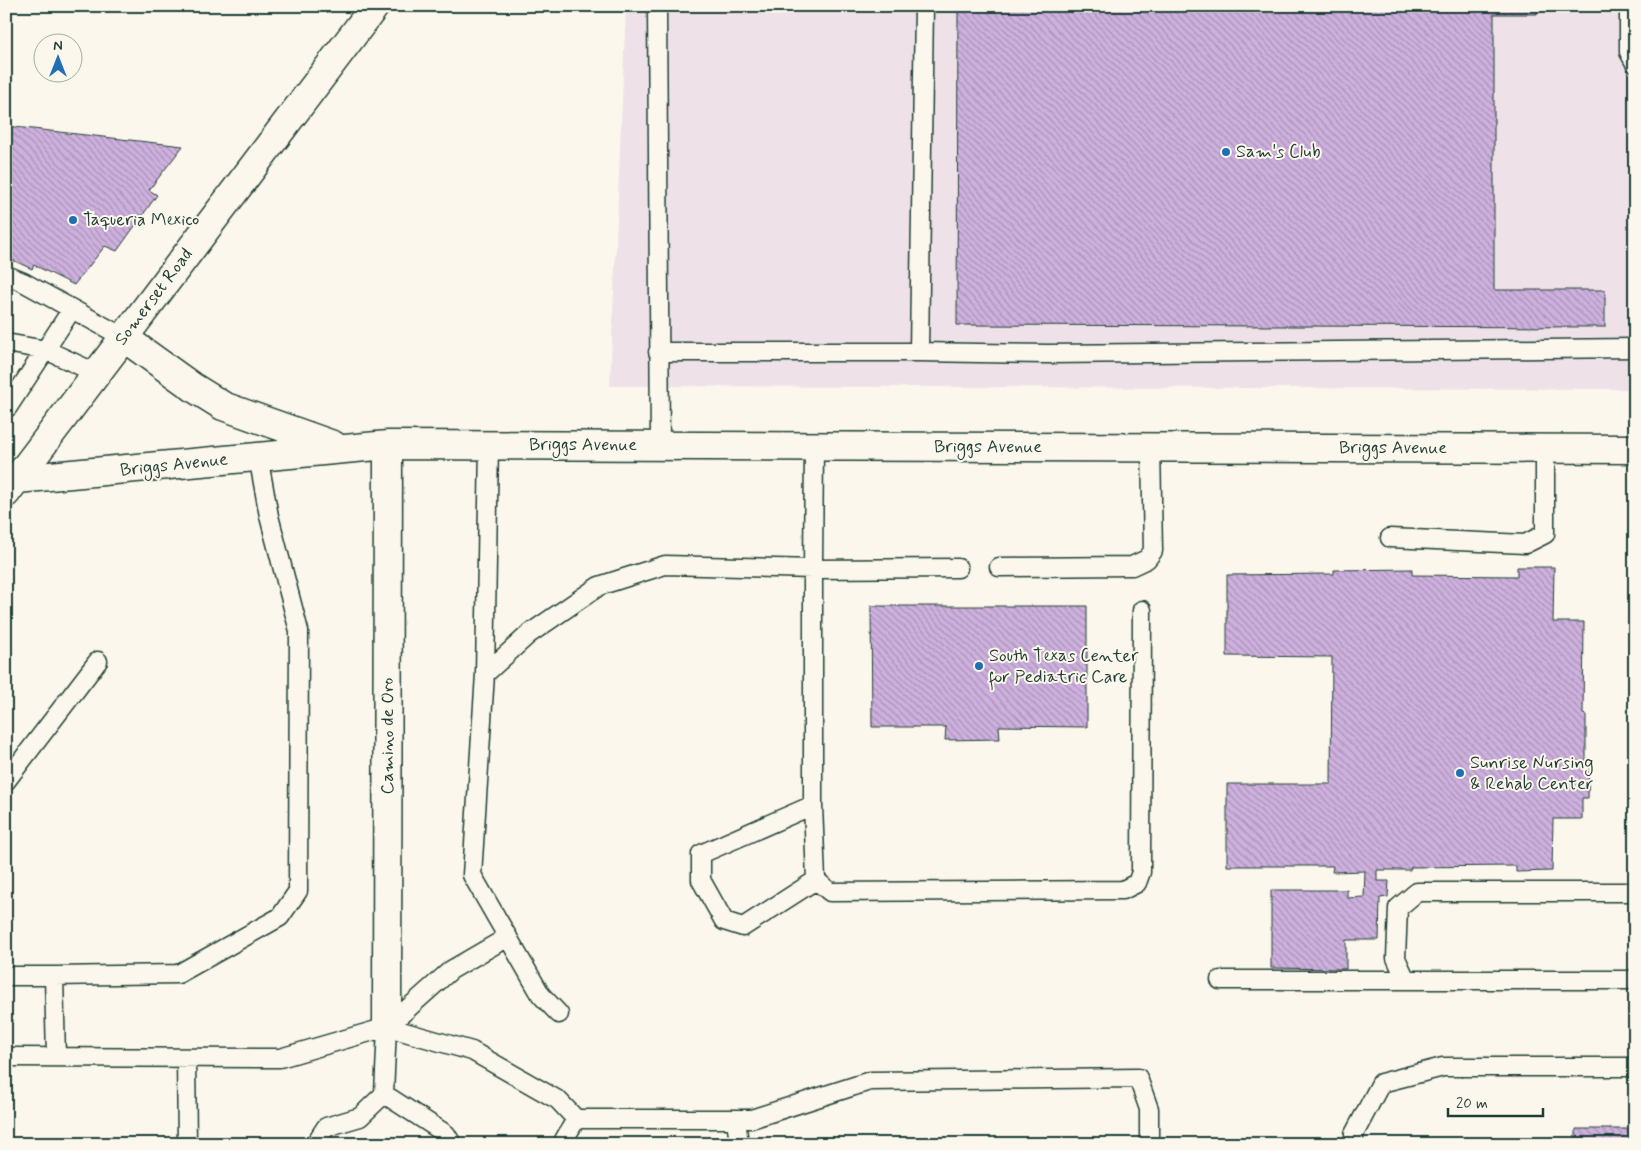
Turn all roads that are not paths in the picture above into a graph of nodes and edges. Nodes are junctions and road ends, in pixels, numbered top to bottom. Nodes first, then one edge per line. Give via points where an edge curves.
1 (375, 6) edge
2 (657, 6) edge
3 (924, 6) edge
4 (1629, 6) edge
5 (1635, 62) edge
6 (6, 275) edge
7 (72, 309) junction
8 (122, 338) junction
9 (6, 343) edge
10 (1635, 348) edge
11 (46, 350) junction
12 (658, 352) junction
13 (918, 352) junction
14 (96, 373) junction
15 (6, 407) edge
16 (388, 444) junction
17 (489, 444) junction
18 (660, 444) junction
19 (814, 446) junction
20 (1151, 447) junction
21 (342, 448) junction
22 (1545, 448) junction
23 (1635, 449) edge
24 (258, 456) junction
25 (9, 485) edge
26 (1390, 538) dead end
27 (1000, 567) dead end
28 (958, 568) dead end
29 (813, 570) junction
30 (1142, 610) dead end
31 (98, 661) dead end
32 (485, 674) junction
33 (6, 781) edge
34 (813, 805) junction
35 (816, 880) junction
36 (1635, 892) edge
37 (508, 937) junction
38 (6, 976) edge
39 (54, 976) junction
40 (1635, 979) edge
41 (1220, 980) dead end
42 (1406, 980) junction
43 (559, 1014) dead end
44 (387, 1027) junction
45 (6, 1057) edge
46 (56, 1057) junction
47 (186, 1058) junction
48 (1635, 1067) edge
49 (384, 1094) junction
50 (576, 1119) junction
51 (736, 1119) junction
52 (187, 1144) edge
53 (315, 1144) edge
54 (452, 1144) edge
55 (564, 1144) edge
56 (740, 1144) edge
57 (1149, 1144) edge
58 (1354, 1144) edge

1 - 8 street, Somerset Road
2 - 12 lane
3 - 13 lane
4 - 5 lane via 1629,52
6 - 7 lane
7 - 8 lane
7 - 11 lane
8 - 14 street, Somerset Road
8 - 21 street, Briggs Avenue via 223,406
9 - 11 lane
10 - 13 lane via 1048,354
11 - 14 lane
11 - 15 lane
12 - 13 lane
12 - 18 lane
14 - 25 street, Somerset Road
16 - 17 street, Briggs Avenue
16 - 21 street, Briggs Avenue
16 - 44 street, Camino de Oro
17 - 18 street, Briggs Avenue
17 - 32 lane
18 - 19 street, Briggs Avenue
19 - 20 street, Briggs Avenue
19 - 29 lane
20 - 22 street, Briggs Avenue
20 - 27 lane via 1153,551 1147,559 1132,566
21 - 24 street, Briggs Avenue
22 - 23 street, Briggs Avenue
22 - 26 lane via 1545,534 1525,544
24 - 25 street, Briggs Avenue
24 - 39 lane via 269,516 299,631 298,891 280,917 178,974
28 - 29 lane
29 - 32 lane via 665,565 599,586 529,634
29 - 34 lane
30 - 35 lane via 1141,872 1137,883 1123,890 830,892
31 - 33 lane
32 - 37 lane via 472,876
34 - 35 lane
34 - 35 lane via 702,854 701,880 724,921 743,927
36 - 42 lane via 1418,892 1398,908 1396,958
37 - 43 lane via 540,995
37 - 44 lane via 451,970
38 - 39 lane
39 - 46 lane
40 - 42 lane
41 - 42 lane
44 - 47 lane via 280,1058
44 - 49 lane
44 - 50 lane via 472,1051 558,1100
45 - 46 lane
46 - 47 lane
47 - 52 lane
48 - 58 lane via 1443,1066 1381,1083 1354,1134
49 - 53 lane via 360,1117 326,1127
49 - 54 lane via 446,1134
50 - 51 lane
50 - 55 lane
51 - 56 lane
51 - 57 lane via 751,1119 870,1081 1138,1078 1149,1109

